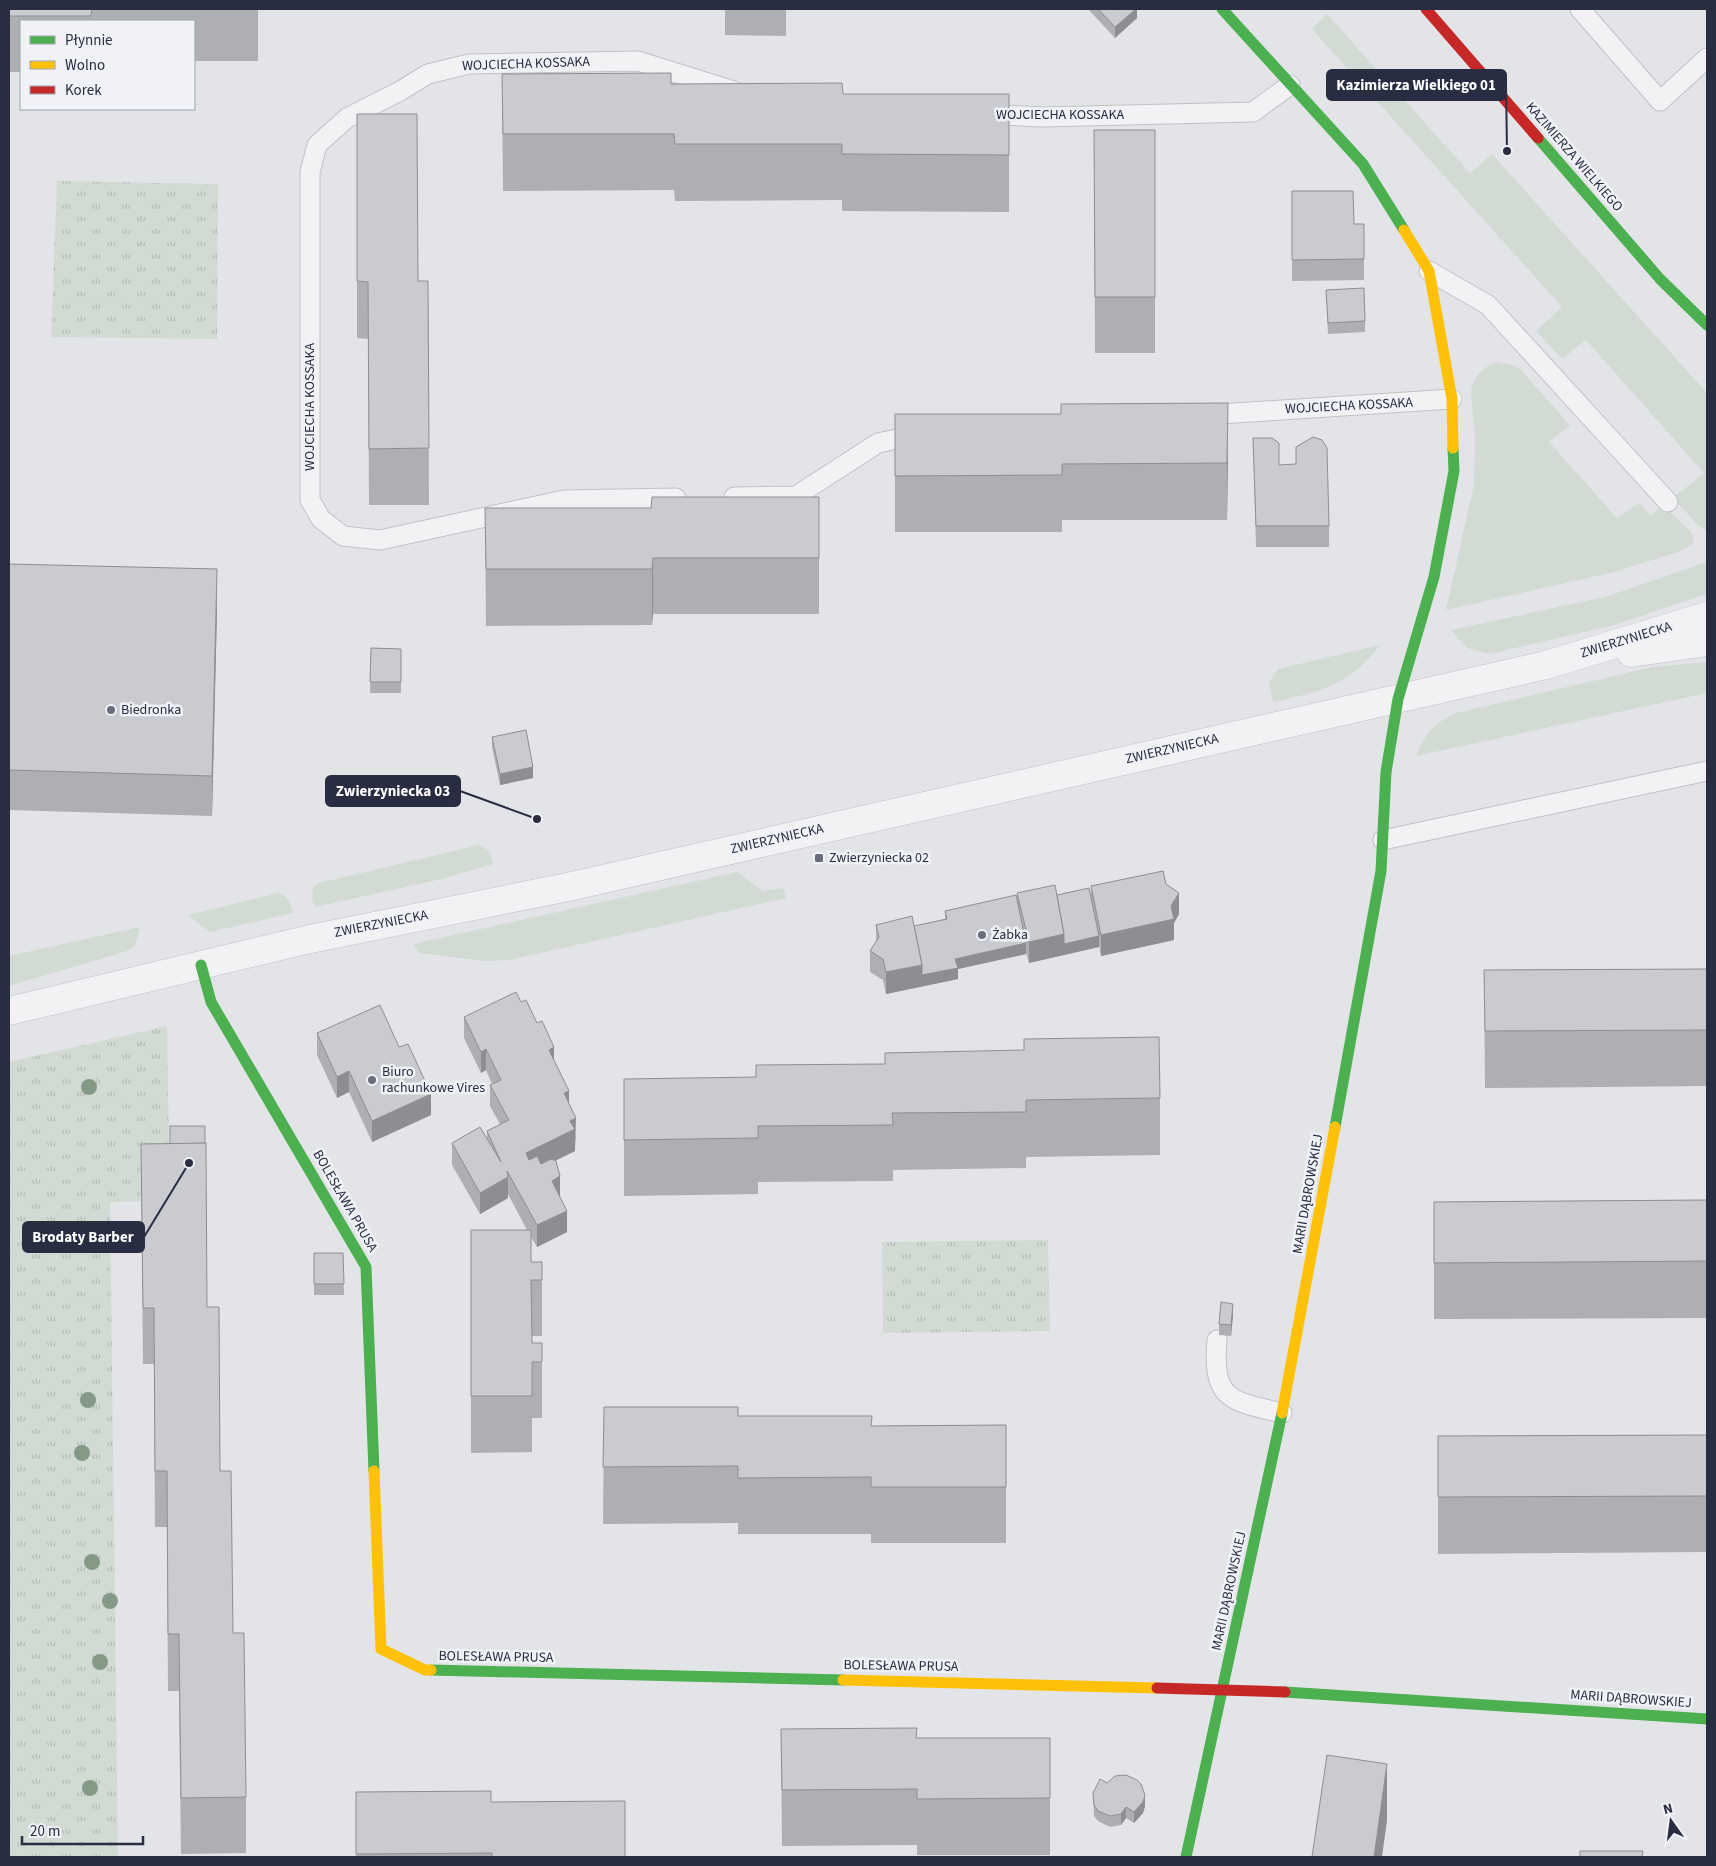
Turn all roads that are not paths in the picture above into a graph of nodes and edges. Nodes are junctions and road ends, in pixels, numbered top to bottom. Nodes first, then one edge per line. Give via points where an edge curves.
1 (1222, 9) edge
2 (1426, 9) edge
3 (1580, 9) edge
4 (1707, 58) edge
5 (1290, 85) junction
6 (751, 96) edge
7 (964, 113) edge
8 (1429, 271) junction
9 (1704, 331) edge
10 (1452, 399) junction
11 (1182, 416) edge
12 (935, 433) edge
13 (719, 497) edge
14 (690, 498) edge
15 (1668, 502) dead end
16 (1707, 616) edge
17 (1707, 642) edge
18 (1546, 665) junction
19 (1398, 699) junction
20 (1707, 771) edge
21 (1383, 840) junction
22 (201, 965) junction
23 (9, 1011) edge
24 (1217, 1340) dead end
25 (1282, 1413) junction
26 (1223, 1692) junction
27 (1707, 1719) edge
28 (1186, 1857) edge

1 - 5 street
2 - 9 street, KAZIMIERZA WIELKIEGO
3 - 4 lane via 1660,101
5 - 7 lane, WOJCIECHA KOSSAKA via 1253,112 1042,117
5 - 8 street via 1363,164
6 - 14 lane, WOJCIECHA KOSSAKA via 638,61 450,67 428,74 347,118 317,145 310,172 310,500 321,519 343,536 380,540 564,500
8 - 10 street, MARII DĄBROWSKIEJ
8 - 15 lane via 1488,305
10 - 11 lane, WOJCIECHA KOSSAKA
10 - 19 street, MARII DĄBROWSKIEJ via 1454,484 1434,577
12 - 13 lane via 916,434 878,444 796,496
16 - 18 street, ZWIERZYNIECKA
17 - 18 street, ZWIERZYNIECKA
18 - 19 street, ZWIERZYNIECKA
19 - 21 street, MARII DĄBROWSKIEJ via 1386,772
19 - 22 street, ZWIERZYNIECKA via 568,887 310,938
20 - 21 lane
21 - 25 street, MARII DĄBROWSKIEJ via 1367,958
22 - 23 street, ZWIERZYNIECKA
22 - 26 street, BOLESŁAWA PRUSA via 211,1002 366,1267 381,1649 425,1670 438,1671 1117,1686
24 - 25 lane via 1217,1379 1229,1396 1238,1402
25 - 26 street, MARII DĄBROWSKIEJ
26 - 27 street, MARII DĄBROWSKIEJ via 1300,1693
26 - 28 street, MARII DĄBROWSKIEJ

